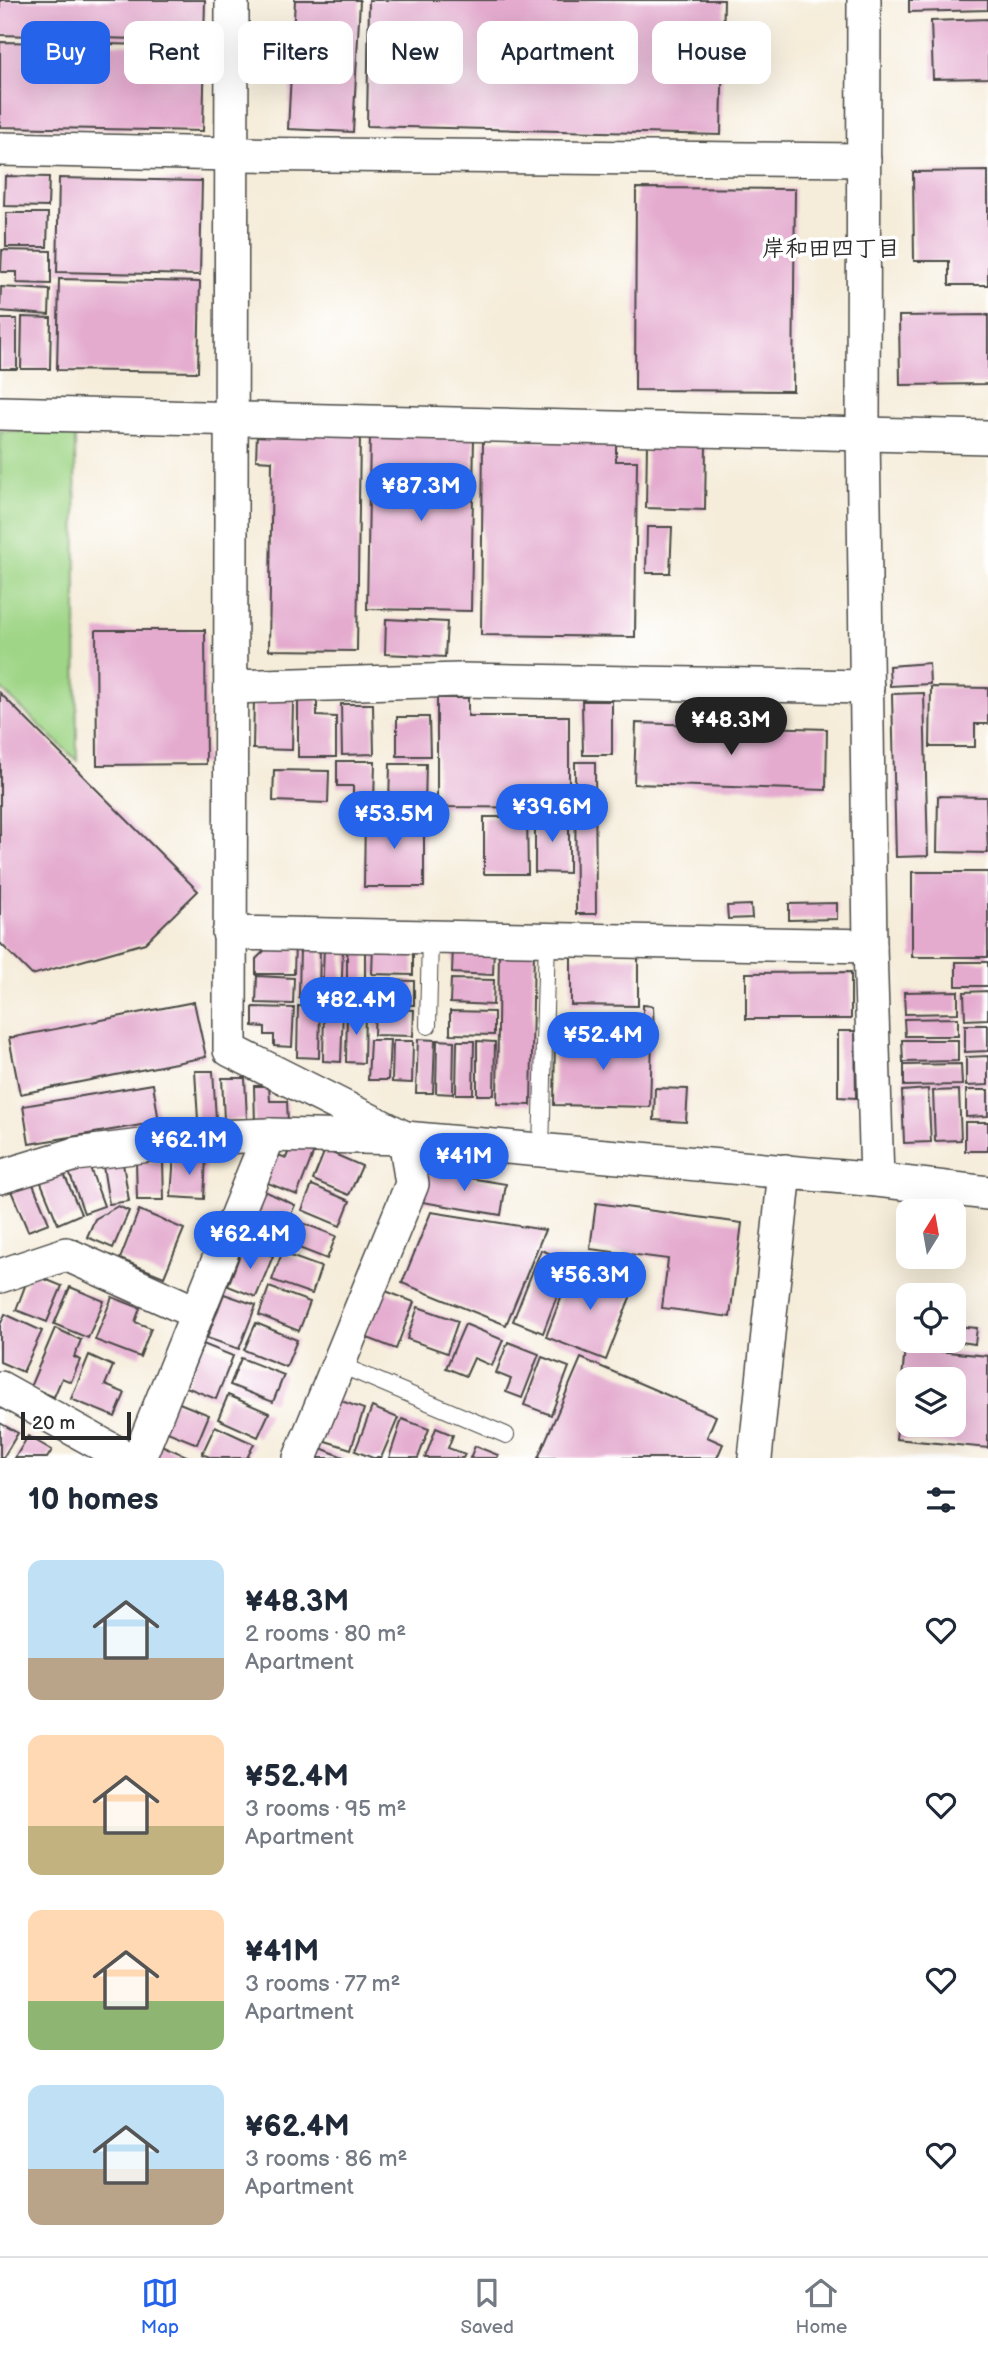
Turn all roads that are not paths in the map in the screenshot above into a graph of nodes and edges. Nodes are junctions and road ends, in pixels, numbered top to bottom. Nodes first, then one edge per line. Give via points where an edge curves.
1 (232, 0) edge
2 (864, 0) edge
3 (0, 149) edge
4 (232, 154) junction
5 (864, 160) junction
6 (0, 414) edge
7 (231, 418) junction
8 (863, 432) junction
9 (988, 436) edge
10 (231, 687) junction
11 (867, 687) junction
12 (229, 933) junction
13 (430, 937) junction
14 (547, 939) junction
15 (870, 946) junction
16 (428, 1026) dead end
17 (269, 1135) junction
18 (405, 1138) junction
19 (541, 1150) junction
20 (785, 1171) junction
21 (0, 1177) edge
22 (877, 1180) junction
23 (988, 1193) edge
24 (0, 1276) edge
25 (197, 1313) junction
26 (338, 1364) junction
27 (0, 1388) edge
28 (506, 1435) dead end
29 (126, 1458) edge
30 (139, 1458) edge
31 (300, 1458) edge
32 (755, 1458) edge

1 - 4 street
2 - 5 street
3 - 4 street
4 - 5 street
4 - 7 street
5 - 8 street
6 - 7 street
7 - 8 street
7 - 10 street
8 - 9 street
8 - 11 street
10 - 11 street via 459,680
10 - 12 street
11 - 15 street
12 - 13 street
12 - 18 street via 230,1050
13 - 14 street
13 - 16 lane
14 - 15 street
14 - 19 lane
15 - 22 street
17 - 18 street
17 - 21 street via 76,1154
17 - 25 street
18 - 19 street
18 - 26 street via 412,1184
19 - 20 street
20 - 22 street
20 - 32 street
22 - 23 street
24 - 25 street via 66,1254
25 - 30 street
26 - 28 lane
26 - 31 street
27 - 29 street

